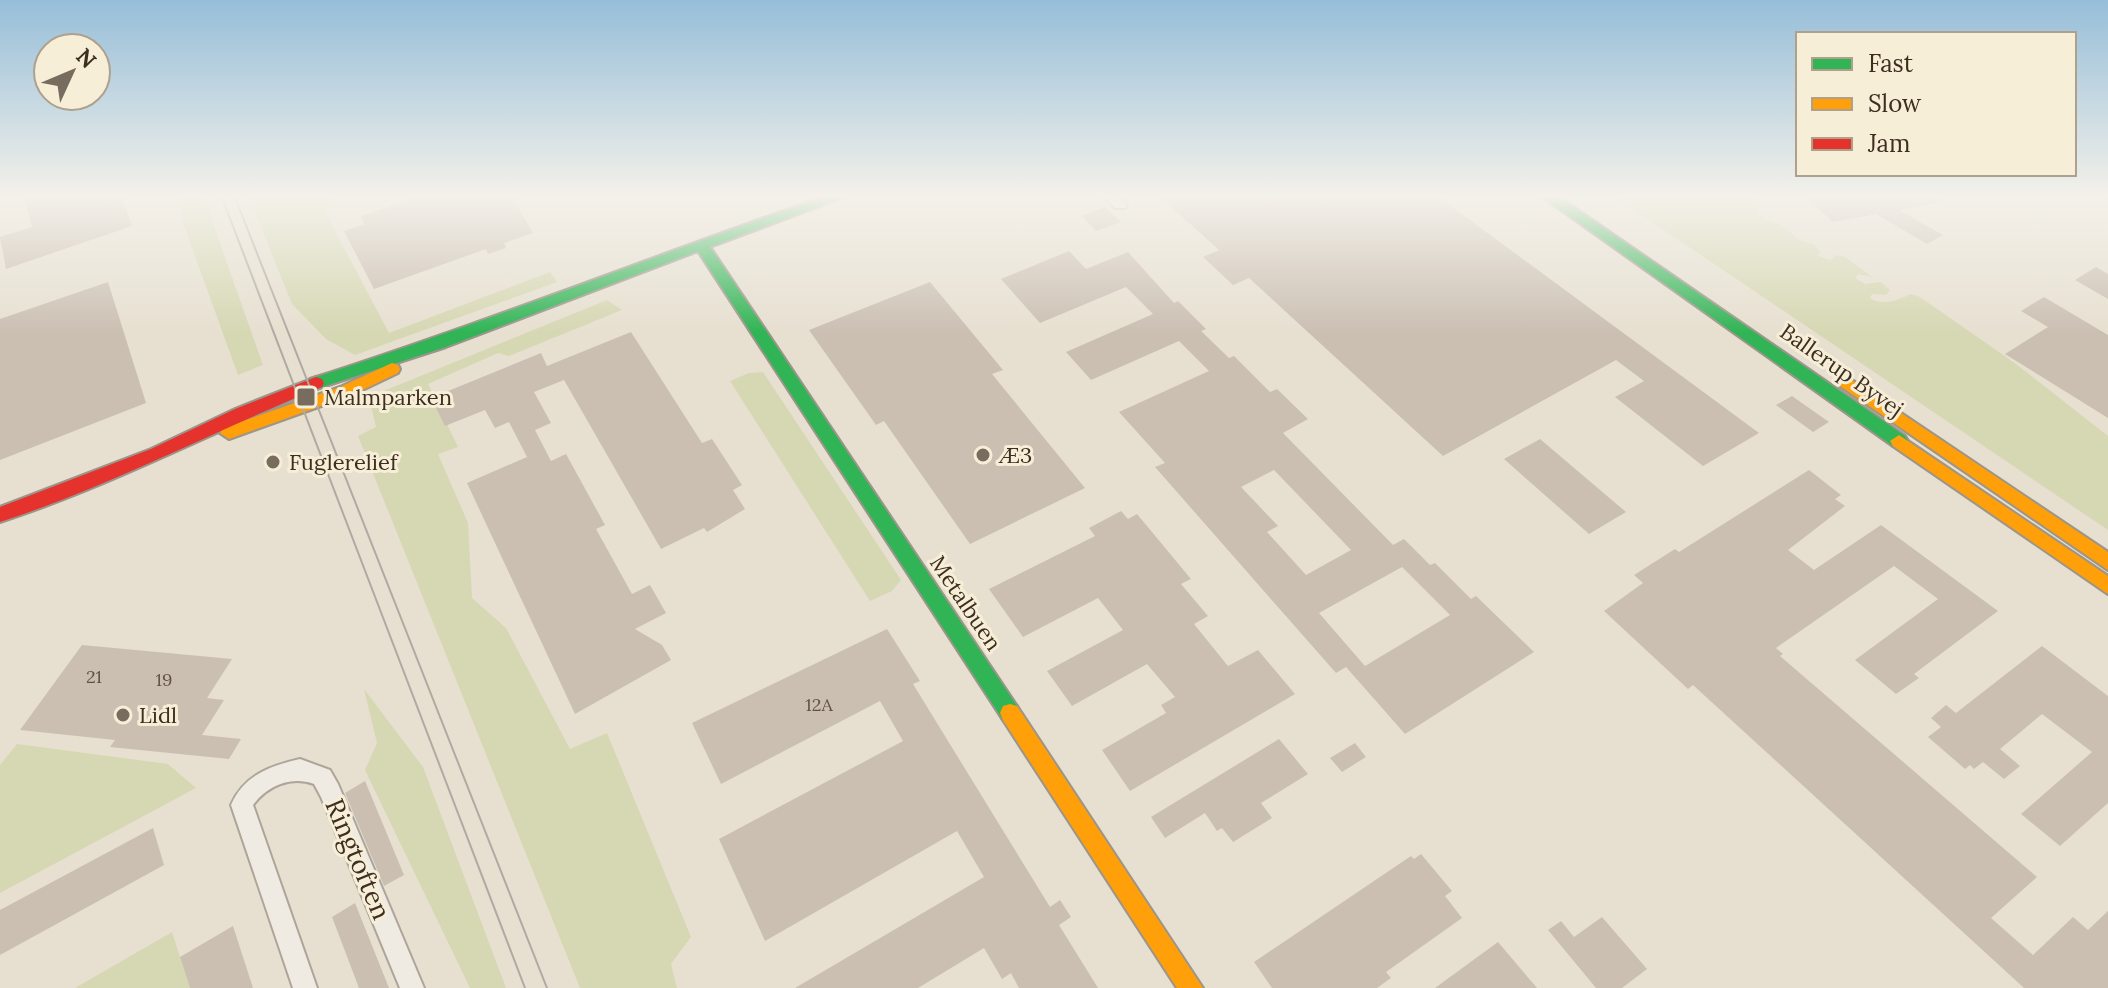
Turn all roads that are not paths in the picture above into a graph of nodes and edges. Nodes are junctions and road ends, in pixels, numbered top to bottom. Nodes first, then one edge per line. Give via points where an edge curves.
1 (712, 241) edge
2 (1613, 241) edge
3 (1642, 241) edge
4 (701, 245) junction
5 (0, 515) edge
6 (2108, 562) edge
7 (2108, 586) edge
8 (305, 988) edge
9 (412, 988) edge
10 (1191, 988) edge

1 - 4 street
2 - 7 street, Ballerup Byvej
3 - 6 street, Ballerup Byvej
4 - 5 street via 440,343 346,391 271,420 157,454
4 - 10 street, Metalbuen
8 - 9 street, Ringtoften via 242,805 262,782 300,769 322,777 330,791

